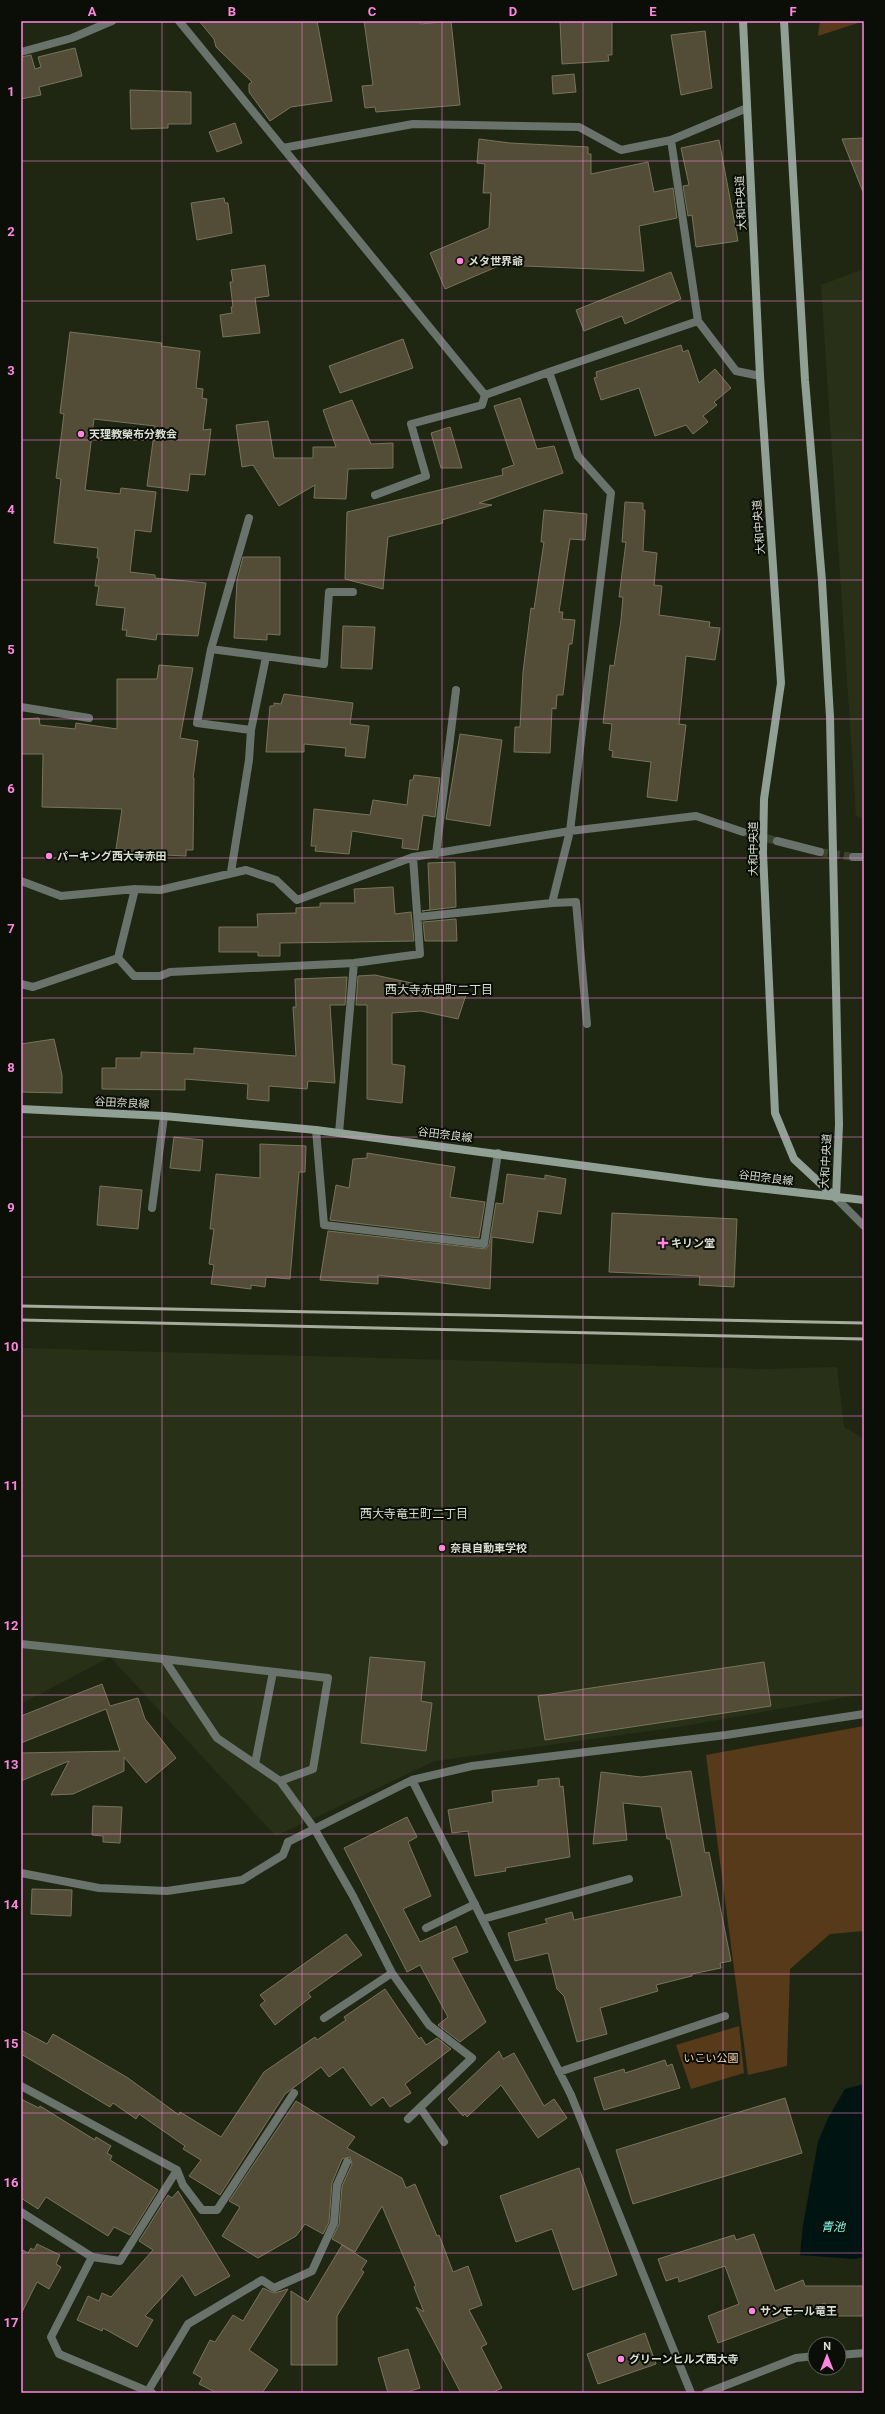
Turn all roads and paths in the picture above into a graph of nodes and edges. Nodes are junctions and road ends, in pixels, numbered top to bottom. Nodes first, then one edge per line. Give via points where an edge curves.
1 (112, 21) edge
2 (179, 21) edge
3 (743, 21) edge
4 (784, 21) edge
5 (21, 52) edge
6 (747, 108) junction
7 (671, 140) junction
8 (283, 148) junction
9 (698, 321) junction
10 (549, 372) junction
11 (760, 376) junction
12 (485, 395) junction
13 (375, 495) dead end
14 (249, 518) dead end
15 (353, 592) dead end
16 (211, 649) junction
17 (266, 657) junction
18 (456, 690) dead end
19 (21, 708) edge
20 (89, 718) dead end
21 (251, 730) junction
22 (570, 832) junction
23 (743, 832) tunnel mouth
24 (776, 841) tunnel mouth
25 (820, 852) tunnel mouth
26 (436, 854) junction
27 (413, 857) junction
28 (853, 857) tunnel mouth
29 (864, 857) edge
30 (232, 872) junction
31 (21, 881) edge
32 (135, 889) junction
33 (552, 903) junction
34 (418, 917) junction
35 (118, 958) junction
36 (354, 964) junction
37 (21, 984) edge
38 (587, 1024) dead end
39 (21, 1109) edge
40 (164, 1116) junction
41 (316, 1130) junction
42 (340, 1132) junction
43 (498, 1153) junction
44 (836, 1198) junction
45 (864, 1200) edge
46 (152, 1208) dead end
47 (864, 1226) edge
48 (21, 1644) edge
49 (164, 1659) junction
50 (273, 1672) junction
51 (864, 1714) edge
52 (255, 1764) junction
53 (412, 1780) junction
54 (280, 1781) junction
55 (314, 1828) junction
56 (21, 1873) edge
57 (629, 1879) dead end
58 (475, 1904) junction
59 (483, 1918) junction
60 (426, 1928) dead end
61 (392, 1973) junction
62 (725, 2016) dead end
63 (324, 2018) dead end
64 (559, 2072) junction
65 (21, 2086) edge
66 (294, 2093) dead end
67 (420, 2109) junction
68 (408, 2119) dead end
69 (444, 2142) dead end
70 (347, 2162) dead end
71 (177, 2170) junction
72 (21, 2212) edge
73 (92, 2257) junction
74 (864, 2353) edge
75 (847, 2354) edge
76 (807, 2357) edge
77 (150, 2392) edge
78 (692, 2393) edge
79 (706, 2393) edge

1 - 5 street via 72,38
2 - 8 street
3 - 6 street, 大和中央道
4 - 44 street, 大和中央道 via 830,717 839,1124
6 - 7 street
6 - 11 street, 大和中央道
7 - 8 street via 621,150 579,127 413,124
7 - 9 street
8 - 12 street
9 - 10 street
9 - 11 street via 736,371
10 - 12 street
10 - 22 street via 578,456 611,493
11 - 44 street, 大和中央道 via 781,683 764,799 762,853 775,1113 794,1158
12 - 13 street via 482,405 411,424 426,476
14 - 16 street
15 - 17 street via 329,592 324,664
16 - 17 street
16 - 21 street via 197,723
17 - 21 street
18 - 26 street
19 - 20 street
21 - 30 street
22 - 23 street via 696,816
22 - 26 street
22 - 33 street
24 - 25 street
26 - 27 street
27 - 30 street via 297,900 276,880 246,870
27 - 34 street
28 - 29 street
30 - 32 street via 160,890
31 - 32 street via 61,896
32 - 35 street
33 - 34 street
33 - 38 street via 576,902
34 - 36 street via 420,954
35 - 36 street via 134,976 160,976 170,972
35 - 37 street via 33,987
36 - 42 street
39 - 40 street, 谷田奈良線
40 - 41 street, 谷田奈良線
40 - 46 street
41 - 42 street, 谷田奈良線
41 - 43 street via 324,1226 484,1244
42 - 43 street, 谷田奈良線
43 - 44 street, 谷田奈良線
44 - 45 street, 谷田奈良線
44 - 47 street
48 - 49 street
49 - 50 street
49 - 52 street via 217,1738
50 - 52 street
50 - 54 street via 328,1678 314,1769
51 - 53 street via 718,1736 472,1766
52 - 54 street
53 - 55 street
53 - 58 street
54 - 55 street
55 - 56 street via 288,1842 283,1855 242,1880 167,1891 99,1888
55 - 61 street via 354,1896
57 - 59 street
58 - 59 street
58 - 60 street
59 - 64 street via 535,2028
61 - 63 street
61 - 67 street via 429,2025 472,2058
62 - 64 street
64 - 78 street
65 - 71 street
66 - 71 street via 217,2210 202,2210 183,2185
67 - 68 street
67 - 69 street
70 - 77 street via 337,2185 334,2223 312,2271 274,2288 262,2280 188,2324
71 - 73 street via 120,2261
72 - 73 street
73 - 77 street via 51,2337 59,2354
74 - 75 street
76 - 79 street via 796,2358

